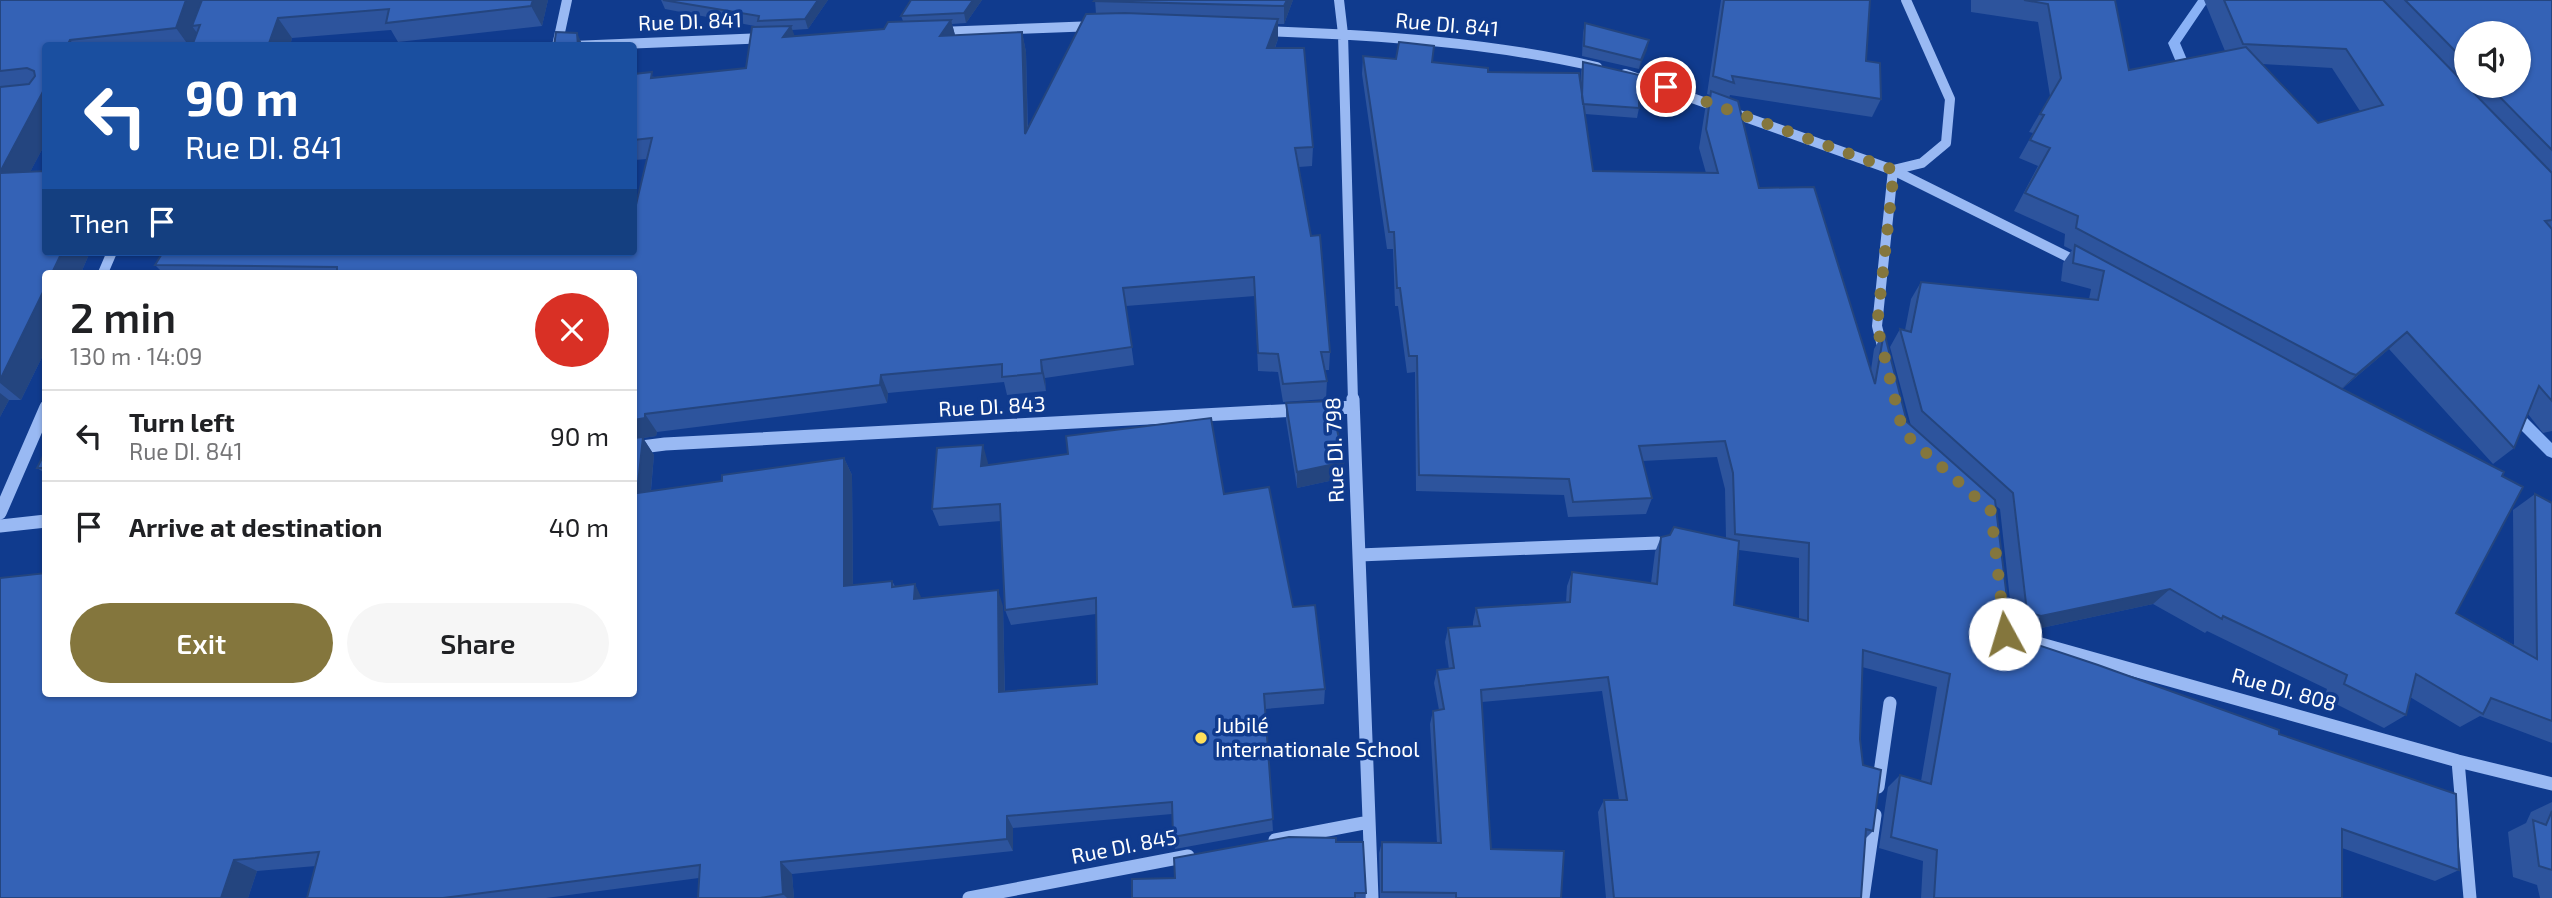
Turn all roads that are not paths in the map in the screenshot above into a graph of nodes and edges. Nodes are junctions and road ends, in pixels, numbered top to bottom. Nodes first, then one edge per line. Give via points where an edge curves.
1 (567, 0) edge
2 (1339, 0) edge
3 (1906, 0) edge
4 (1113, 25) edge
5 (1249, 30) edge
6 (933, 32) edge
7 (1343, 34) junction
8 (780, 38) edge
9 (558, 42) edge
10 (637, 44) edge
11 (1605, 69) edge
12 (1617, 72) edge
13 (1894, 170) junction
14 (2088, 267) edge
15 (1887, 366) edge
16 (1353, 407) junction
17 (42, 416) edge
18 (637, 448) edge
19 (0, 513) edge
20 (42, 521) edge
21 (0, 526) edge
22 (1658, 544) edge
23 (1359, 555) junction
24 (2002, 607) edge
25 (1890, 703) dead end
26 (2458, 761) junction
27 (2552, 784) edge
28 (1369, 821) junction
29 (1262, 842) edge
30 (1209, 852) edge
31 (968, 898) edge
32 (1372, 898) edge
33 (1863, 898) edge
34 (2470, 898) edge

1 - 9 street
2 - 7 street, Rue DI. 798
3 - 13 street via 1950,99 1946,143 1922,163
4 - 6 street
5 - 7 street, Rue DI. 841
7 - 11 street, Rue DI. 841 via 1532,52
7 - 16 street, Rue DI. 798
8 - 10 street, Rue DI. 841
12 - 13 street
13 - 14 street
13 - 15 street via 1877,326
16 - 18 street, Rue DI. 843
16 - 23 street, Rue DI. 798
17 - 19 street
20 - 21 street
22 - 23 street
23 - 28 street, Rue DI. 798
24 - 26 street, Rue DI. 808 via 2005,634
25 - 33 street
26 - 27 street, Rue DI. 808
26 - 34 street
28 - 29 street
28 - 32 street, Rue DI. 798
30 - 31 street, Rue DI. 845

